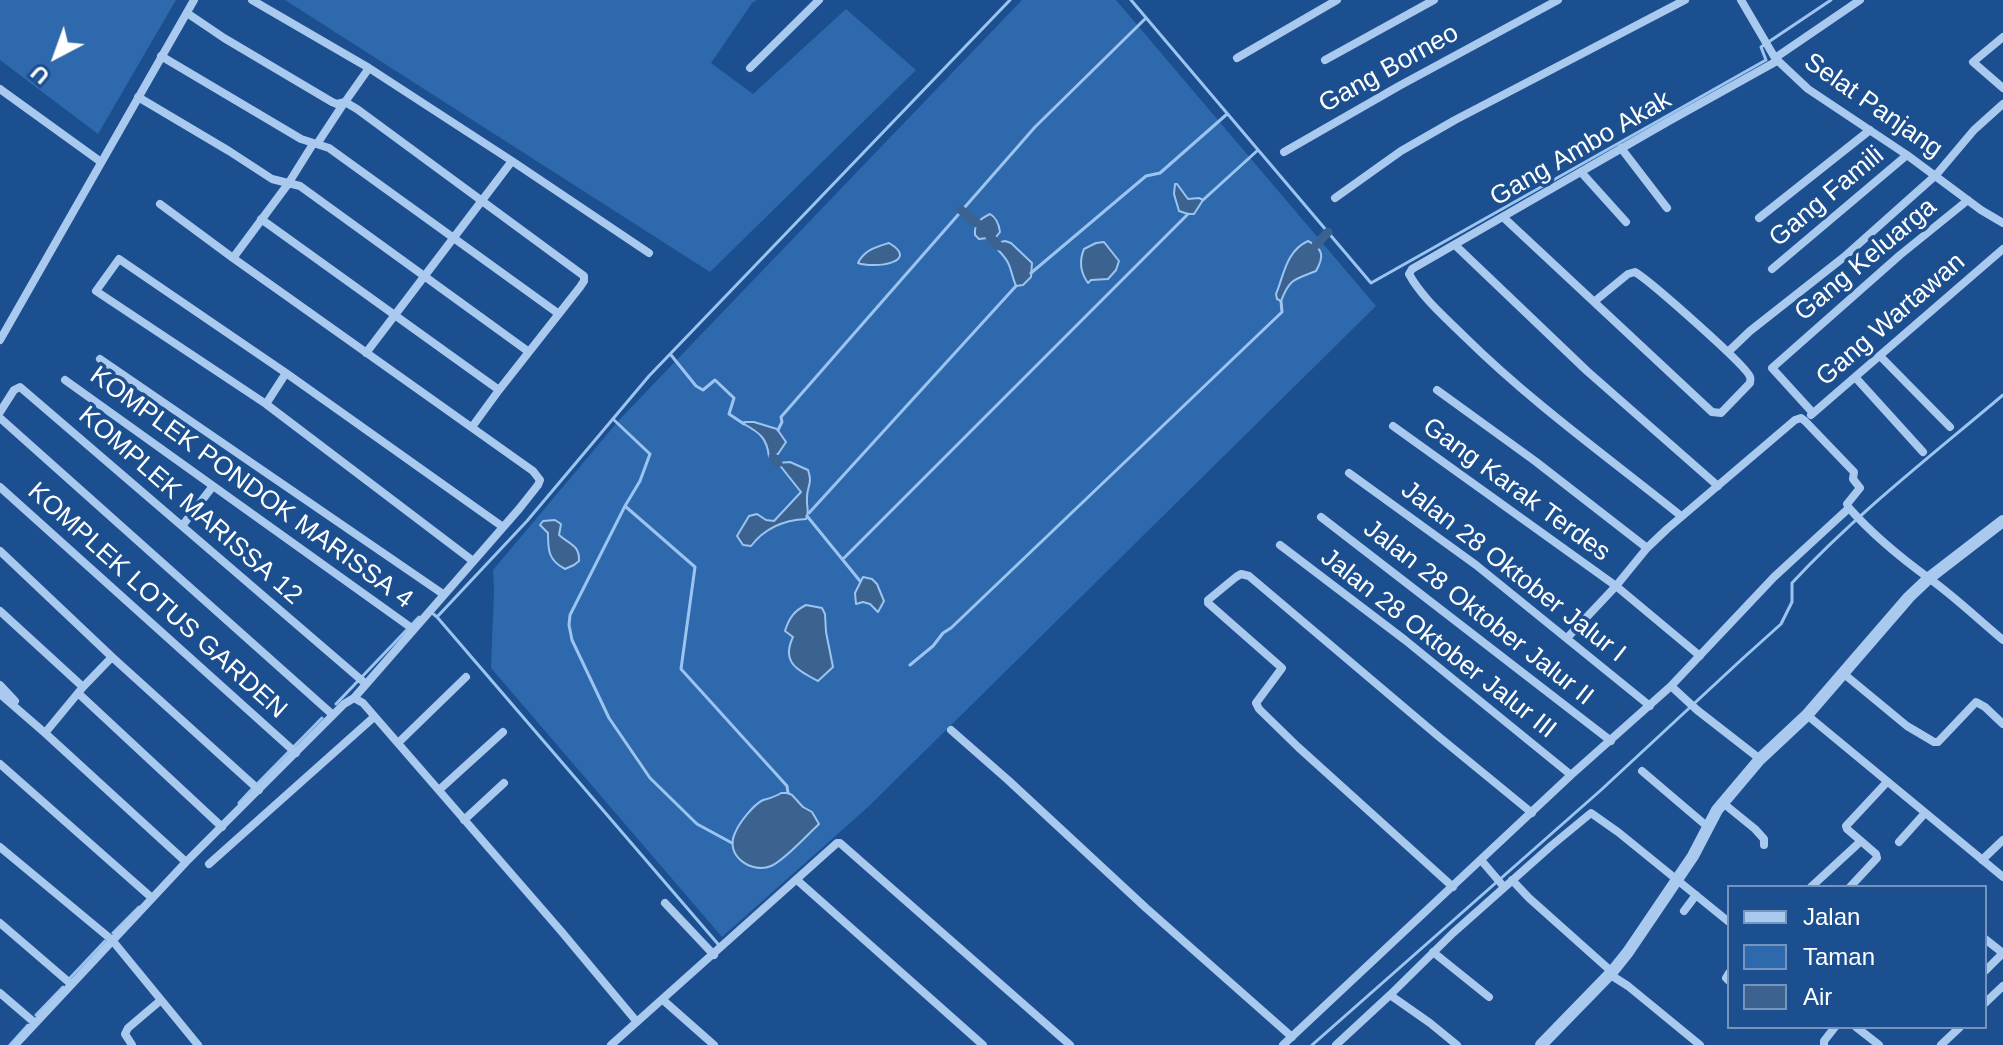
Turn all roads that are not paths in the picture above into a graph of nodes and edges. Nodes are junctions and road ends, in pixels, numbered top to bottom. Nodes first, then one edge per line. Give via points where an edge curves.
1 (194, 0) edge
2 (252, 0) edge
3 (819, 0) edge
4 (1337, 0) edge
5 (1434, 0) edge
6 (1558, 0) edge
7 (1685, 0) edge
8 (1741, 0) edge
9 (1860, 0) edge
10 (187, 13) junction
11 (2003, 37) edge
12 (161, 56) junction
13 (1237, 58) dead end
14 (1776, 59) junction
15 (1325, 60) dead end
16 (369, 68) junction
17 (750, 68) dead end
18 (2003, 88) edge
19 (0, 89) edge
20 (138, 97) junction
21 (344, 102) junction
22 (2003, 104) edge
23 (1870, 130) junction
24 (315, 144) junction
25 (1621, 148) junction
26 (1284, 152) dead end
27 (1907, 155) junction
28 (512, 161) junction
29 (101, 162) junction
30 (1581, 172) junction
31 (1936, 175) junction
32 (288, 184) junction
33 (1335, 198) dead end
34 (1968, 200) junction
35 (482, 202) junction
36 (160, 204) dead end
37 (1667, 208) dead end
38 (1503, 217) junction
39 (1759, 218) dead end
40 (261, 219) junction
41 (1626, 222) dead end
42 (2003, 223) edge
43 (453, 238) junction
44 (1455, 245) junction
45 (2003, 249) edge
46 (649, 253) dead end
47 (233, 258) junction
48 (1772, 269) dead end
49 (424, 277) junction
50 (1595, 301) junction
51 (559, 314) junction
52 (395, 315) junction
53 (0, 340) edge
54 (529, 352) junction
55 (1728, 352) junction
56 (366, 353) junction
57 (1880, 356) junction
58 (100, 359) dead end
59 (286, 373) junction
60 (1855, 377) junction
61 (65, 380) dead end
62 (499, 390) junction
63 (1437, 390) dead end
64 (266, 404) junction
65 (0, 412) edge
66 (1813, 413) junction
67 (0, 418) edge
68 (1805, 421) junction
69 (1393, 426) dead end
70 (472, 427) junction
71 (1950, 427) dead end
72 (1923, 452) dead end
73 (1349, 473) dead end
74 (213, 486) junction
75 (1718, 486) junction
76 (0, 487) edge
77 (1851, 511) junction
78 (1681, 516) junction
79 (1321, 517) dead end
80 (2003, 521) edge
81 (182, 526) junction
82 (503, 527) junction
83 (1280, 545) dead end
84 (1647, 548) junction
85 (0, 551) edge
86 (473, 561) junction
87 (1929, 578) junction
88 (1616, 586) junction
89 (443, 594) junction
90 (0, 611) edge
91 (413, 629) junction
92 (1567, 638) junction
93 (2003, 640) edge
94 (1700, 656) junction
95 (112, 657) junction
96 (1844, 674) junction
97 (466, 677) dead end
98 (363, 680) junction
99 (0, 685) edge
100 (1671, 686) junction
101 (80, 690) junction
102 (0, 694) edge
103 (354, 698) junction
104 (1650, 706) junction
105 (333, 715) junction
106 (1807, 715) junction
107 (374, 717) junction
108 (2003, 724) edge
109 (951, 730) dead end
110 (503, 732) dead end
111 (45, 733) junction
112 (1611, 741) junction
113 (398, 743) junction
114 (296, 753) junction
115 (1760, 759) junction
116 (0, 764) edge
117 (1642, 771) dead end
118 (1571, 775) junction
119 (1887, 782) junction
120 (504, 783) dead end
121 (259, 790) junction
122 (439, 790) junction
123 (1723, 803) junction
124 (1532, 813) junction
125 (1925, 813) junction
126 (464, 820) junction
127 (222, 827) junction
128 (1709, 828) junction
129 (2003, 840) edge
130 (1861, 841) junction
131 (1899, 842) dead end
132 (1764, 845) dead end
133 (0, 847) edge
134 (1481, 860) junction
135 (1982, 860) junction
136 (186, 862) junction
137 (209, 864) dead end
138 (2003, 877) edge
139 (1676, 879) junction
140 (797, 880) junction
141 (1512, 880) junction
142 (1502, 884) junction
143 (1813, 885) edge
144 (1852, 885) edge
145 (1453, 887) junction
146 (1696, 895) junction
147 (152, 898) junction
148 (665, 903) dead end
149 (1684, 911) dead end
150 (1727, 920) edge
151 (0, 923) edge
152 (112, 940) junction
153 (1987, 941) edge
154 (1433, 952) junction
155 (714, 955) junction
156 (1987, 969) edge
157 (1610, 973) junction
158 (71, 984) junction
159 (2003, 986) edge
160 (0, 993) edge
161 (1390, 995) junction
162 (1489, 997) dead end
163 (161, 1000) junction
164 (663, 1000) junction
165 (1987, 1001) edge
166 (637, 1022) junction
167 (35, 1023) junction
168 (1859, 1029) edge
169 (1958, 1029) edge
170 (1292, 1037) junction
171 (619, 1038) junction
172 (1545, 1044) edge
173 (15, 1045) edge
174 (132, 1045) edge
175 (198, 1045) edge
176 (611, 1045) edge
177 (626, 1045) edge
178 (714, 1045) edge
179 (983, 1045) edge
180 (1070, 1045) edge
181 (1283, 1045) edge
182 (1336, 1045) edge
183 (1457, 1045) edge
184 (1700, 1045) edge
185 (1879, 1045) edge
186 (1941, 1045) edge

1 - 10 street
2 - 16 street
3 - 17 street
4 - 13 street
5 - 15 street
6 - 26 street, Gang Borneo
7 - 33 street via 1455,120
8 - 14 street, Selat Panjang
9 - 14 street, Gang Ambo Akak
10 - 12 street
10 - 21 street via 315,93
11 - 18 street via 1973,62
12 - 20 street
12 - 24 street
14 - 23 street, Selat Panjang via 1820,98
14 - 25 street, Gang Ambo Akak
16 - 21 street
16 - 28 street
19 - 29 street
20 - 29 street
20 - 32 street
21 - 24 street
21 - 35 street
22 - 31 street
23 - 27 street, Selat Panjang
23 - 39 street
24 - 32 street
24 - 43 street via 329,148
25 - 30 street, Gang Ambo Akak
25 - 37 street
27 - 31 street, Selat Panjang
27 - 48 street, Gang Famili
28 - 35 street
28 - 46 street
29 - 53 street
30 - 38 street, Gang Ambo Akak
30 - 41 street
31 - 34 street, Selat Panjang
31 - 55 street
32 - 40 street
32 - 49 street via 300,186
34 - 42 street, Selat Panjang
34 - 66 street, Gang Keluarga via 1772,368
35 - 43 street
35 - 51 street via 584,276
36 - 47 street
38 - 44 street, Gang Ambo Akak
38 - 50 street
40 - 47 street
40 - 52 street
43 - 49 street
43 - 51 street
44 - 75 street
44 - 78 street, Gang Ambo Akak via 1412,269 1409,276 1490,360
45 - 57 street, Gang Wartawan
47 - 56 street
49 - 52 street
49 - 54 street
50 - 55 street via 1635,272
50 - 55 street via 1712,412 1721,413 1750,383 1749,373
51 - 54 street
52 - 56 street
52 - 62 street
54 - 62 street
56 - 70 street
57 - 60 street, Gang Wartawan
57 - 71 street
58 - 89 street, KOMPLEK PONDOK MARISSA 4
59 - 64 street
59 - 64 street via 119,259 96,291
59 - 82 street
60 - 66 street, Gang Wartawan
60 - 72 street
61 - 74 street, KOMPLEK PONDOK MARISSA 4
62 - 70 street
63 - 84 street
64 - 86 street
65 - 81 street, KOMPLEK MARISSA 12 via 20,387
66 - 68 street, Gang Wartawan
67 - 105 street
68 - 75 street, Gang Wartawan via 1795,420
68 - 77 street via 1854,472 1860,488 1847,504
69 - 88 street, Gang Karak Terdes
70 - 82 street via 540,478
73 - 92 street, Jalan 28 Oktober Jalur I
74 - 81 street
74 - 91 street, KOMPLEK PONDOK MARISSA 4
75 - 78 street, Gang Wartawan
76 - 114 street, KOMPLEK LOTUS GARDEN
77 - 87 street
77 - 94 street via 1774,577
78 - 84 street, Gang Wartawan
79 - 112 street, Jalan 28 Oktober Jalur II
80 - 87 street
81 - 98 street, KOMPLEK MARISSA 12
82 - 86 street
83 - 118 street, Jalan 28 Oktober Jalur III
84 - 88 street, Gang Wartawan
85 - 95 street
86 - 89 street
87 - 93 street
87 - 96 street
88 - 92 street, Gang Wartawan
88 - 94 street, Gang Karak Terdes
89 - 91 street
90 - 101 street
91 - 98 street
92 - 104 street, Jalan 28 Oktober Jalur I
94 - 100 street
95 - 101 street
95 - 121 street
96 - 106 street
96 - 108 street via 1934,742 1976,702
97 - 113 street
98 - 103 street
99 - 111 street
100 - 104 street
100 - 115 street
101 - 111 street
101 - 127 street
102 - 111 street
103 - 105 street
103 - 107 street
104 - 112 street
105 - 114 street
106 - 115 street
106 - 119 street
107 - 113 street
107 - 137 street
109 - 170 street
110 - 122 street
111 - 136 street
112 - 118 street
113 - 122 street
114 - 121 street
115 - 123 street
116 - 147 street
117 - 128 street
118 - 124 street
119 - 125 street
119 - 130 street via 1846,826
120 - 126 street
121 - 127 street
122 - 126 street
123 - 128 street
123 - 132 street via 1755,829
124 - 134 street
124 - 145 street via 1249,576 1241,574 1208,600 1282,668 1256,706
125 - 131 street
125 - 135 street
126 - 166 street
127 - 136 street
128 - 139 street
129 - 135 street
130 - 143 street
130 - 144 street via 1877,858
133 - 152 street
134 - 142 street
134 - 145 street
135 - 138 street
136 - 147 street
139 - 141 street via 1591,813
139 - 146 street
139 - 157 street
140 - 155 street
140 - 179 street
140 - 180 street via 840,843
141 - 142 street
141 - 157 street
142 - 154 street
145 - 170 street
146 - 149 street
146 - 150 street
147 - 152 street
148 - 155 street
151 - 158 street
152 - 158 street
152 - 163 street
153 - 156 street via 2003,953
154 - 161 street
154 - 162 street
155 - 164 street
157 - 172 street
157 - 184 street
158 - 167 street
159 - 165 street
160 - 167 street
161 - 182 street
161 - 183 street
163 - 174 street via 128,1028 125,1036
163 - 175 street
164 - 166 street
164 - 178 street
166 - 171 street
167 - 173 street
168 - 185 street
169 - 186 street
170 - 181 street
171 - 176 street
171 - 177 street

